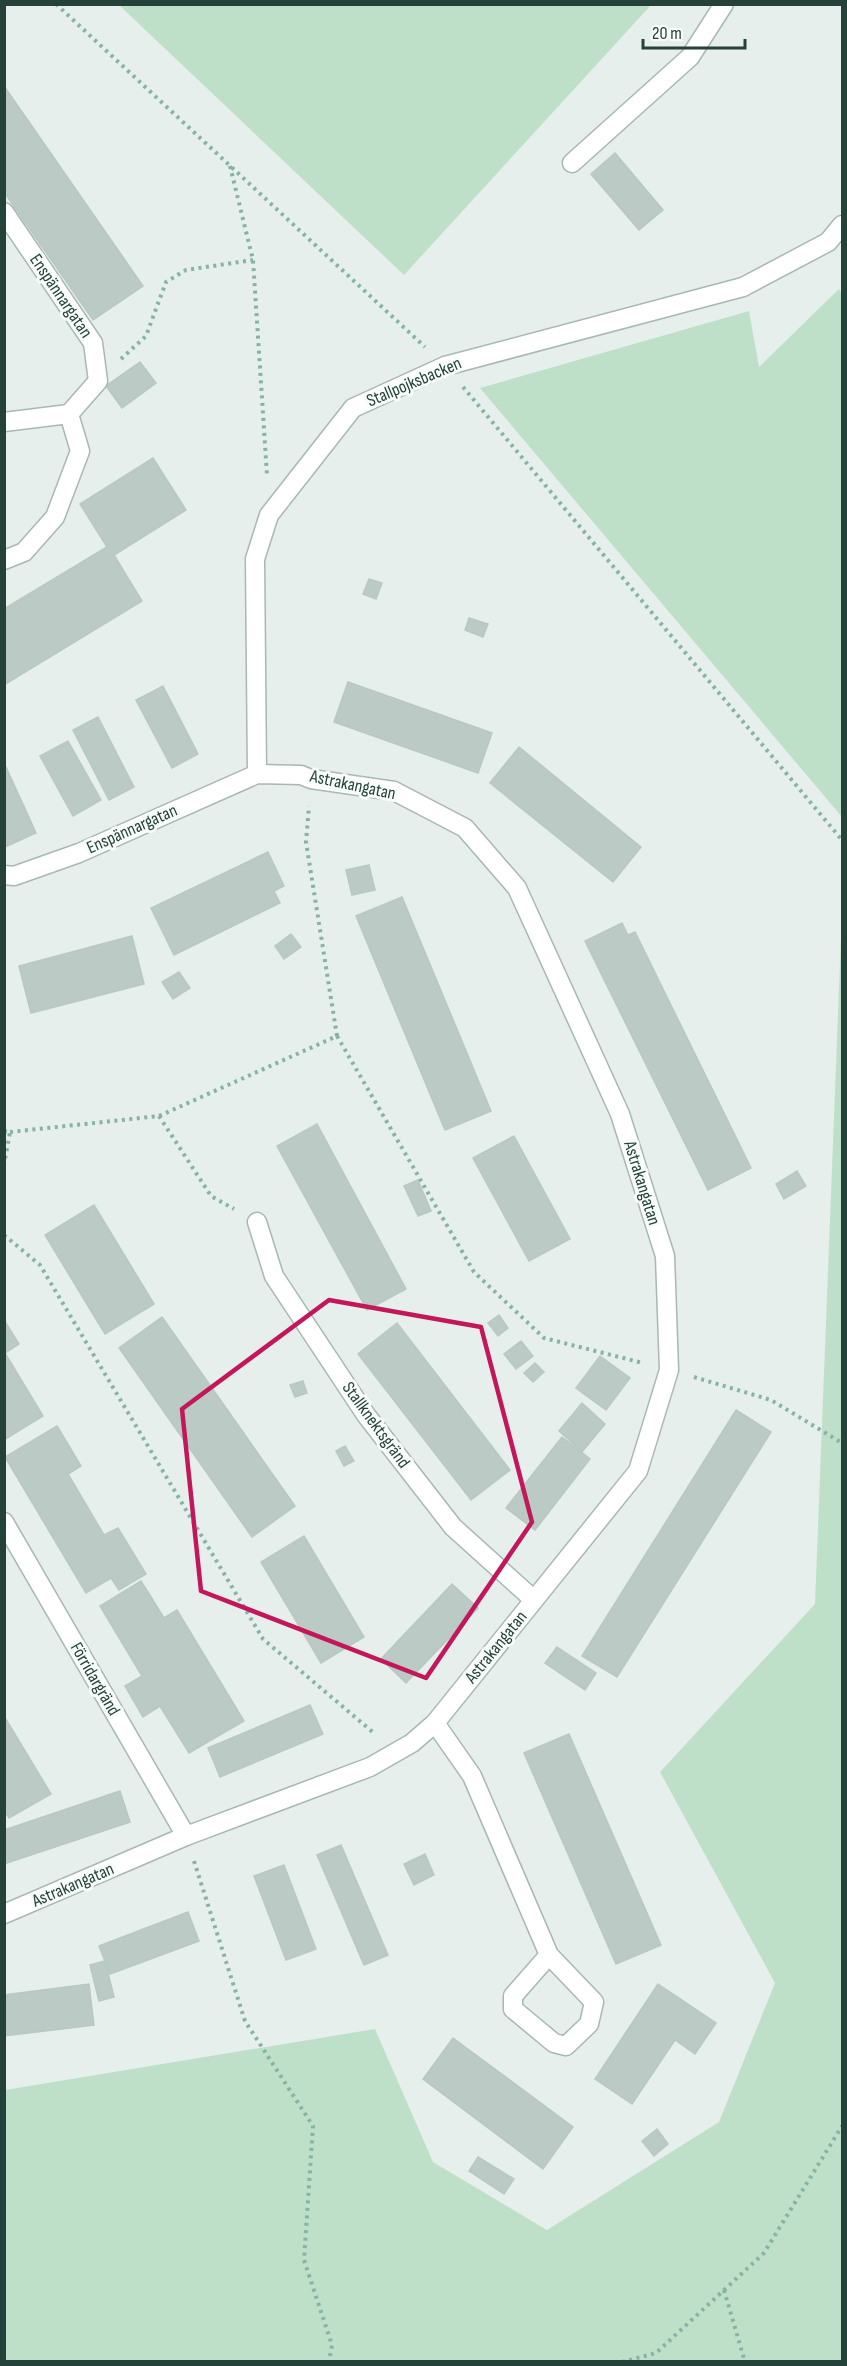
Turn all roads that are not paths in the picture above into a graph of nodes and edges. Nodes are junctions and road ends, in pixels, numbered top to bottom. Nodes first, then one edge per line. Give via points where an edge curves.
1 (724, 4) edge
2 (572, 163) dead end
3 (4, 212) edge
4 (843, 225) edge
5 (69, 414) junction
6 (4, 422) edge
7 (4, 560) edge
8 (257, 774) junction
9 (4, 875) edge
10 (257, 1222) road end
11 (4, 1522) edge
12 (534, 1600) junction
13 (435, 1723) junction
14 (186, 1836) junction
15 (4, 1914) edge
16 (549, 1955) junction

1 - 2 street via 690,57
3 - 5 street, Enspännargatan via 93,343 98,381
4 - 8 street, Stallpojksbacken via 828,242 743,287 445,366 353,408 269,515 255,559
5 - 6 street
5 - 7 street via 81,451 55,517 24,552
8 - 9 street, Enspännargatan via 79,853 14,876
8 - 12 street, Astrakangatan via 301,774 311,779 394,791 465,828 517,888 620,1114 665,1256 669,1370 638,1471
10 - 12 street, Stallknektsgränd via 274,1276 366,1415 453,1527
11 - 14 street, Förridargränd
12 - 13 street, Astrakangatan
13 - 14 street, Astrakangatan via 412,1743 370,1767
13 - 16 street via 472,1776
14 - 15 street, Astrakangatan
16 - 16 street via 594,2002 590,2024 566,2046 554,2043 513,2009 513,1996

